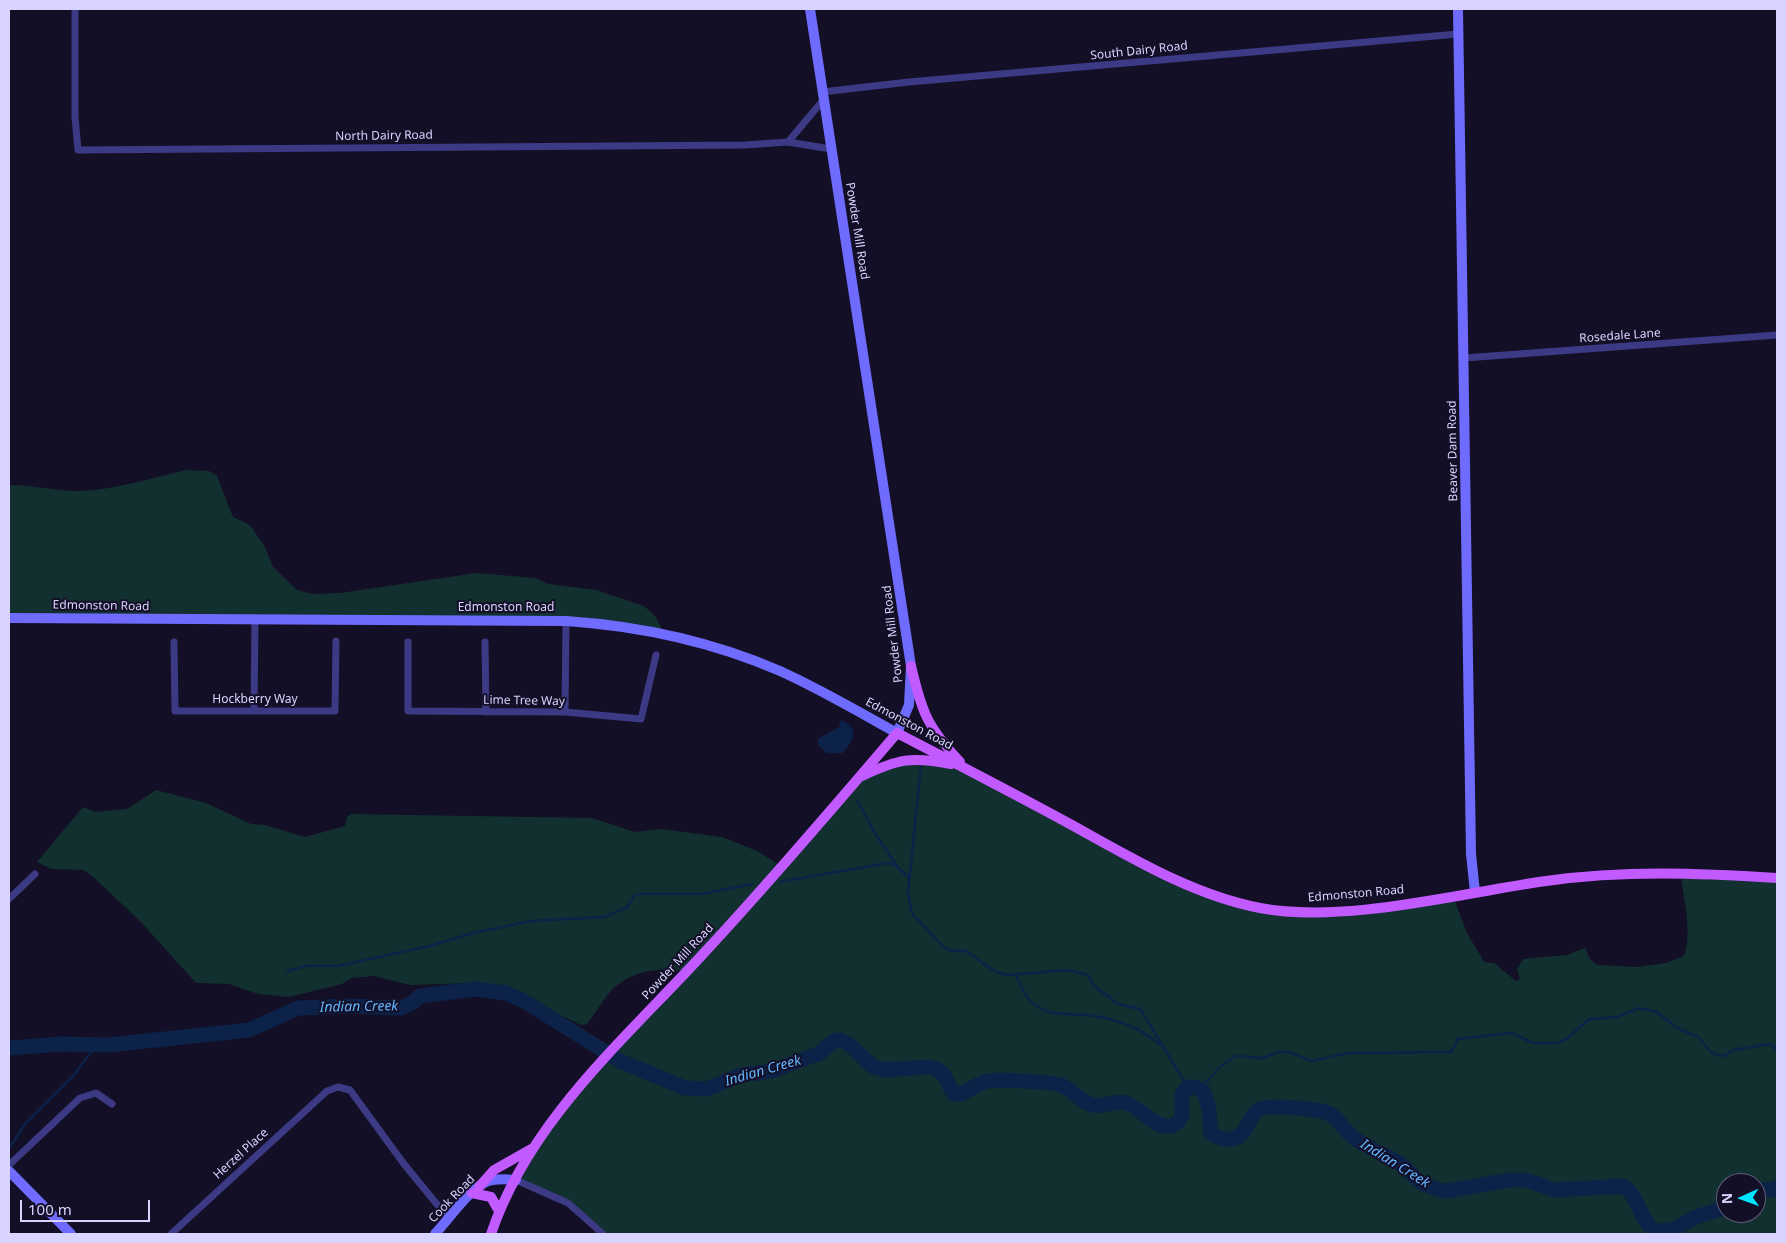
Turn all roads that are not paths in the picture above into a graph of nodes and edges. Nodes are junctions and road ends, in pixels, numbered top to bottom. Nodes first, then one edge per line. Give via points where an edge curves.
1 (75, 9) edge
2 (810, 9) edge
3 (1458, 9) edge
4 (1458, 34) junction
5 (823, 95) junction
6 (788, 142) junction
7 (831, 149) junction
8 (1777, 335) edge
9 (1464, 358) junction
10 (9, 618) edge
11 (255, 619) junction
12 (566, 621) junction
13 (336, 641) dead end
14 (174, 642) dead end
15 (408, 642) dead end
16 (485, 642) dead end
17 (656, 655) dead end
18 (911, 666) junction
19 (254, 710) junction
20 (486, 712) junction
21 (565, 712) junction
22 (898, 733) junction
23 (964, 767) junction
24 (859, 778) junction
25 (34, 874) dead end
26 (1777, 878) edge
27 (1475, 892) junction
28 (9, 899) edge
29 (112, 1104) dead end
30 (534, 1148) junction
31 (9, 1165) edge
32 (9, 1171) edge
33 (516, 1180) junction
34 (475, 1190) junction
35 (499, 1211) junction
36 (449, 1219) junction
37 (71, 1234) edge
38 (171, 1234) edge
39 (435, 1234) edge
40 (491, 1234) edge
41 (603, 1234) edge

1 - 6 street, North Dairy Road via 78,150
2 - 5 main road, Powder Mill Road
3 - 4 main road, Beaver Dam Road
4 - 5 street, South Dairy Road via 909,82
4 - 9 main road, Beaver Dam Road
5 - 6 street
5 - 7 main road, Powder Mill Road
6 - 7 street, North Dairy Road
7 - 18 main road, Powder Mill Road
8 - 9 street, Rosedale Lane
9 - 27 main road, Beaver Dam Road via 1471,854
10 - 11 main road, Edmonston Road
11 - 12 main road, Edmonston Road
11 - 19 street
12 - 21 street
12 - 22 main road, Edmonston Road via 652,631 723,649 781,672
13 - 19 street, Hockberry Way via 335,711
14 - 19 street, Hockberry Way via 175,711
15 - 20 street, Lime Tree Way via 408,711
16 - 20 street
17 - 21 street, Lime Tree Way via 641,719
18 - 22 main road, Powder Mill Road via 909,705
18 - 23 main road via 924,715 933,731
20 - 21 street, Lime Tree Way
22 - 23 main road, Edmonston Road
22 - 24 main road, Powder Mill Road
23 - 24 main road via 922,758 912,759 898,761
23 - 27 main road, Edmonston Road via 1161,873 1244,904 1292,911 1346,910
24 - 30 main road, Powder Mill Road via 722,933 597,1066
25 - 28 street
26 - 27 main road, Edmonston Road via 1649,872 1556,880
29 - 31 street via 96,1093 80,1098
30 - 33 main road, Powder Mill Road
30 - 34 main road via 494,1170
32 - 37 main road
33 - 34 main road, Cook Road via 490,1180
33 - 35 main road, Powder Mill Road
33 - 41 street via 568,1204
34 - 35 main road via 491,1197
34 - 36 main road, Cook Road
35 - 40 main road, Powder Mill Road
36 - 38 street, Herzel Place via 350,1090 338,1087 327,1091
36 - 39 main road, Cook Road

